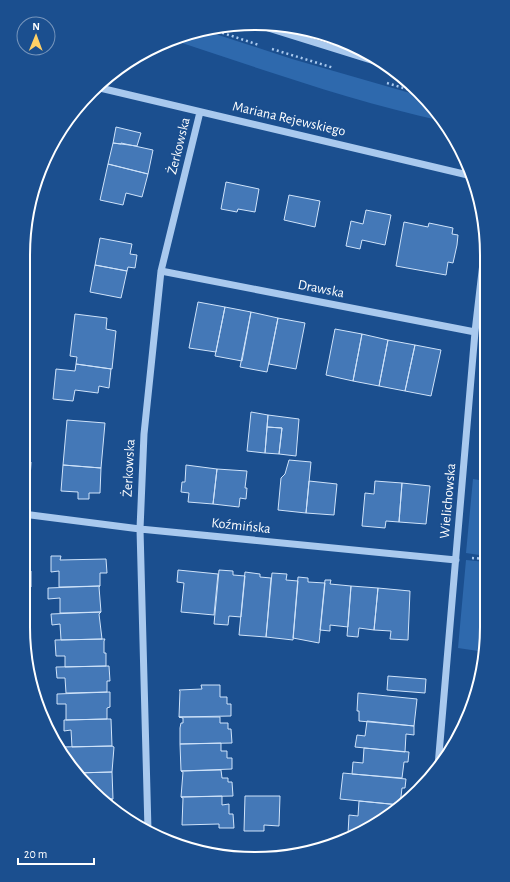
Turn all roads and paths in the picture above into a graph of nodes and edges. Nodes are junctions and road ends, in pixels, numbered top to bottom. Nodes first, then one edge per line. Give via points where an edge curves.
1 (273, 30) edge
2 (365, 58) edge
3 (104, 89) edge
4 (200, 112) junction
5 (465, 174) edge
6 (161, 271) junction
7 (480, 289) edge
8 (475, 332) junction
9 (30, 515) edge
10 (140, 529) junction
11 (456, 560) junction
12 (439, 757) edge
13 (148, 825) edge

1 - 2 street
3 - 4 street, Mariana Rejewskiego
4 - 5 street, Mariana Rejewskiego
4 - 6 street, Żerkowska
6 - 8 street, Drawska
6 - 10 street, Żerkowska via 144,434
7 - 8 street, Wielichowska
8 - 11 street, Wielichowska
9 - 10 street, Koźmińska
10 - 11 street, Koźmińska
10 - 13 street, Żerkowska
11 - 12 street, Wielichowska

